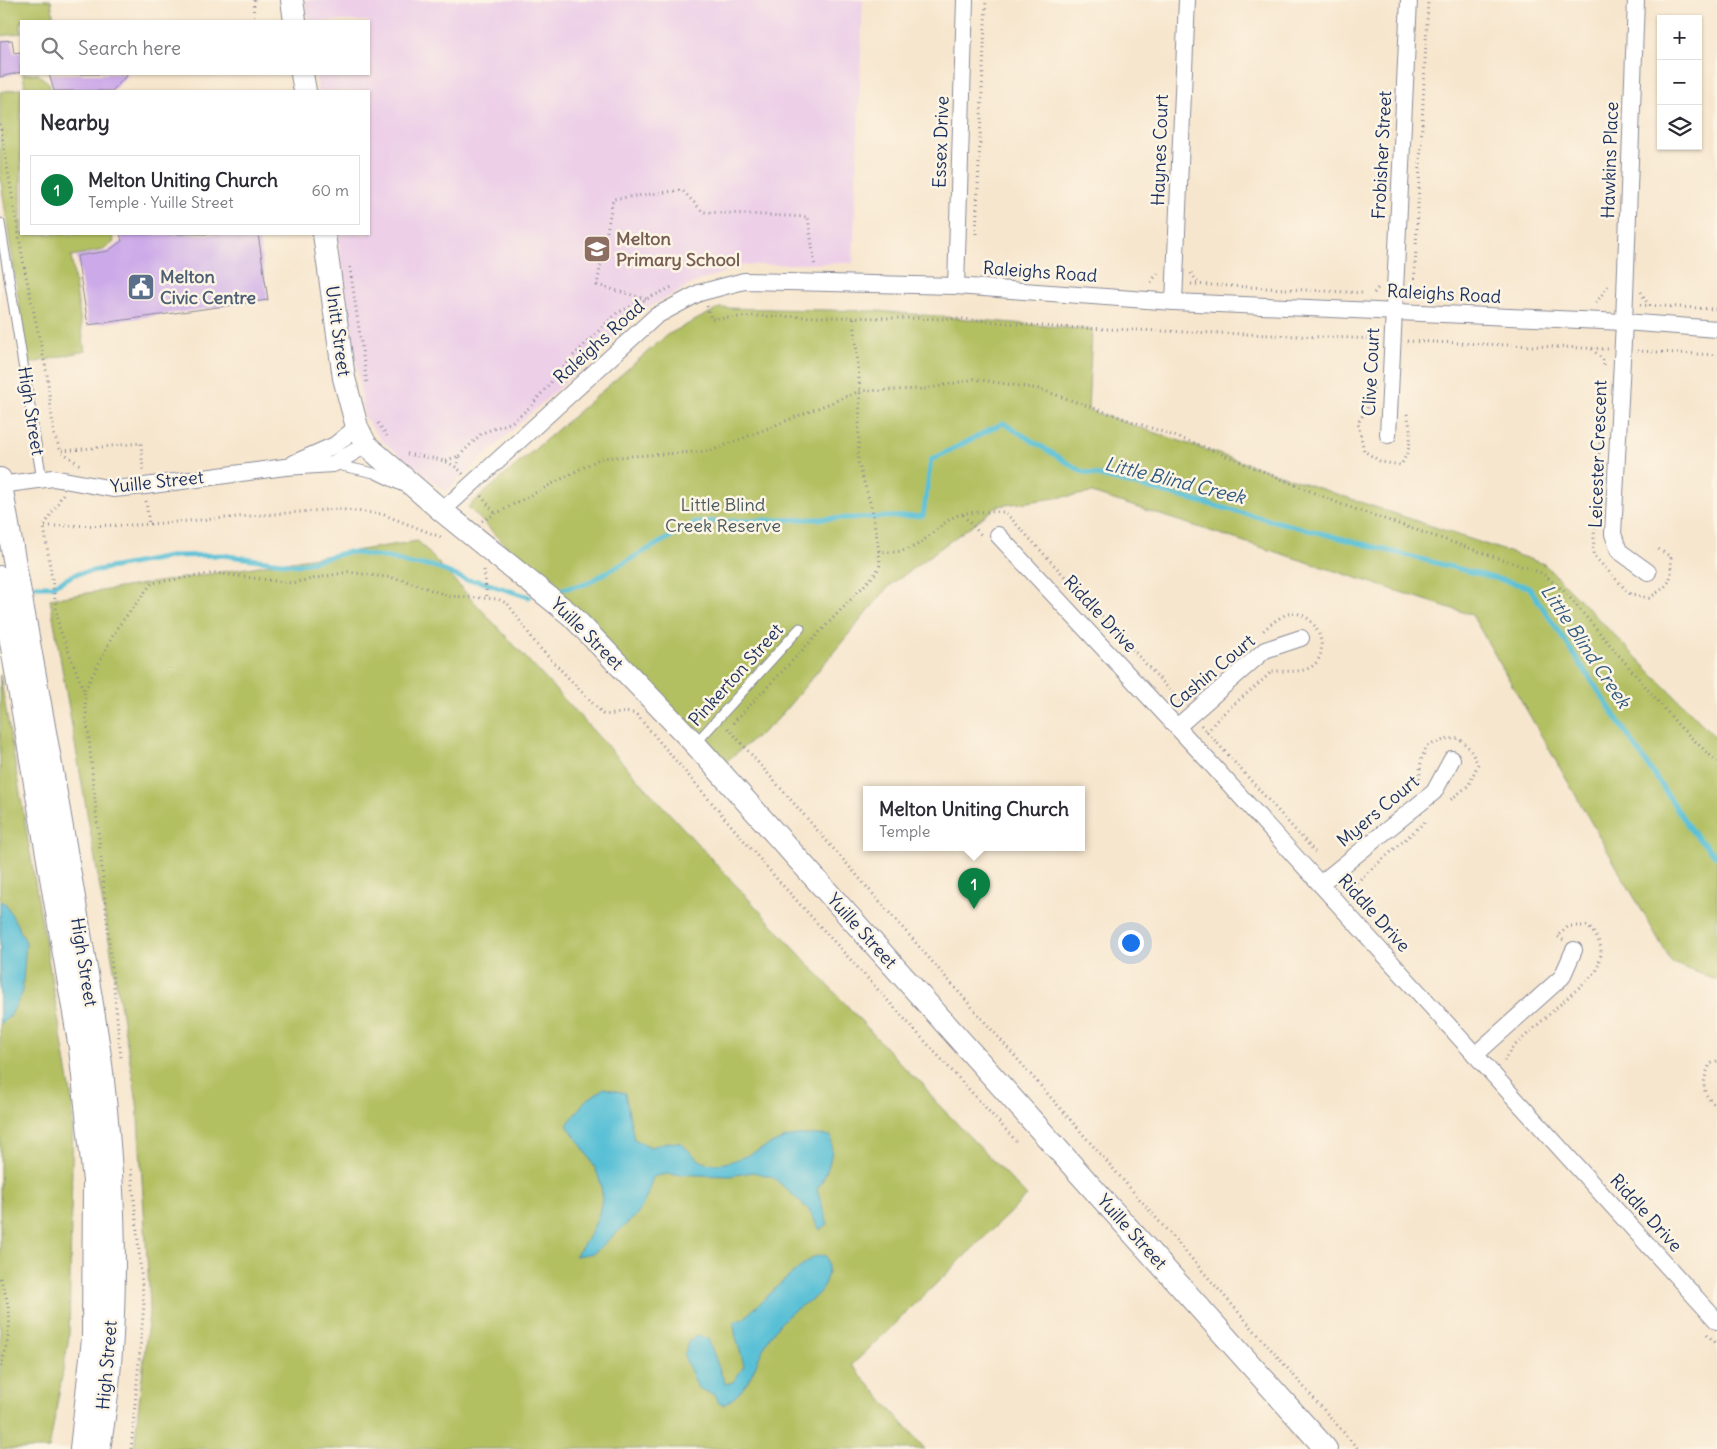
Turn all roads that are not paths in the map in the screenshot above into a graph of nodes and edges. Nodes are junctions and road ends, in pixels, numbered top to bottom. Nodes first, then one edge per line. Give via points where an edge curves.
1 (292, 0) edge
2 (965, 0) edge
3 (1187, 0) edge
4 (1409, 0) edge
5 (1636, 0) edge
6 (295, 20) edge
7 (302, 75) edge
8 (305, 90) edge
9 (0, 224) edge
10 (324, 235) edge
11 (956, 286) junction
12 (1174, 302) junction
13 (1394, 311) junction
14 (1624, 322) junction
15 (1717, 329) edge
16 (367, 431) junction
17 (1388, 435) dead end
18 (333, 464) junction
19 (286, 467) junction
20 (42, 480) junction
21 (0, 483) edge
22 (414, 486) junction
23 (449, 516) junction
24 (998, 534) dead end
25 (1648, 572) dead end
26 (0, 577) edge
27 (800, 628) dead end
28 (1301, 638) dead end
29 (1177, 726) junction
30 (695, 744) junction
31 (1452, 760) dead end
32 (1320, 884) junction
33 (1574, 950) dead end
34 (1475, 1055) junction
35 (1717, 1321) edge
36 (80, 1449) edge
37 (99, 1449) edge
38 (1326, 1449) edge

1 - 6 main road
2 - 11 street, Essex Drive
3 - 12 street, Haynes Court
4 - 13 street, Frobisher Street
5 - 14 street, Hawkins Place
7 - 8 main road
9 - 20 lane, High Street
10 - 16 main road, Unitt Street via 344,378
11 - 12 street, Raleighs Road
11 - 23 street, Raleighs Road via 744,282 698,293 656,316 471,484
12 - 13 street, Raleighs Road
13 - 14 street, Raleighs Road
13 - 17 street, Clive Court
14 - 15 street, Raleighs Road
14 - 25 street, Leicester Crescent via 1613,534 1619,551
16 - 18 street, Yuille Street
16 - 19 street, Yuille Street
16 - 22 main road, Yuille Street
18 - 19 street, Yuille Street
18 - 22 lane via 374,473 400,486
19 - 20 street, Yuille Street via 113,489 71,480
20 - 21 street, Yuille Street
21 - 37 main road, High Street via 49,744 103,1078 112,1178 113,1275 110,1353
22 - 23 main road, Yuille Street
23 - 30 main road, Yuille Street via 572,616
24 - 29 street, Riddle Drive
26 - 36 main road, High Street via 80,1048 89,1119 94,1181 93,1339
27 - 30 lane, Pinkerton Street
28 - 29 street, Cashin Court via 1265,650
29 - 32 street, Riddle Drive
30 - 38 main road, Yuille Street
31 - 32 street, Myers Court via 1434,792
32 - 34 street, Riddle Drive
33 - 34 street via 1562,978
34 - 35 street, Riddle Drive

